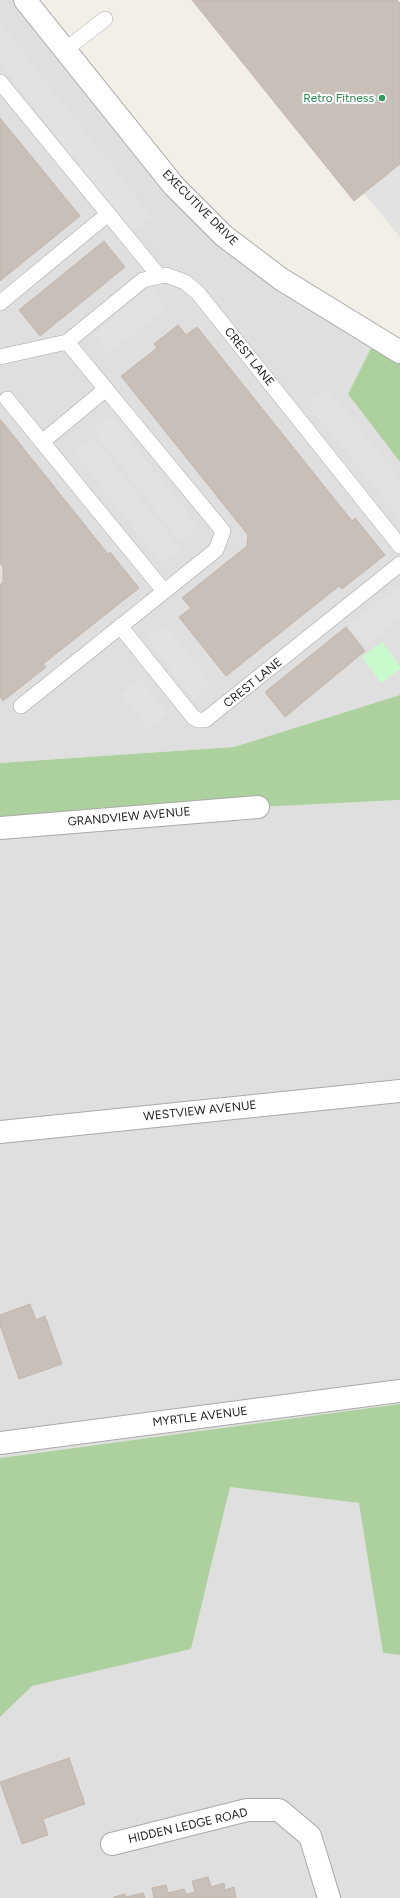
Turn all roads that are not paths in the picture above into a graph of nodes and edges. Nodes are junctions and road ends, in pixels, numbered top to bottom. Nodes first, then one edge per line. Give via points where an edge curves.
1 (25, 0) edge
2 (105, 19) dead end
3 (65, 50) junction
4 (0, 82) edge
5 (108, 214) junction
6 (159, 276) junction
7 (0, 303) edge
8 (67, 342) junction
9 (400, 352) edge
10 (0, 357) edge
11 (106, 389) junction
12 (7, 399) dead end
13 (42, 442) junction
14 (400, 546) edge
15 (400, 564) edge
16 (164, 591) junction
17 (120, 626) junction
18 (21, 706) dead end
19 (258, 807) dead end
20 (0, 828) edge
21 (400, 1091) edge
22 (0, 1132) edge
23 (400, 1391) edge
24 (0, 1443) edge
25 (112, 1844) dead end
26 (329, 1898) edge

1 - 3 street, EXECUTIVE DRIVE
2 - 3 lane
3 - 9 street, EXECUTIVE DRIVE via 174,186 224,236 281,279
4 - 5 lane
5 - 6 lane
5 - 7 lane
6 - 8 lane, CREST LANE via 143,280
6 - 14 lane, CREST LANE via 166,275 185,282 198,292
8 - 10 lane
8 - 11 lane
11 - 13 lane
11 - 16 lane via 223,531 216,550
12 - 13 lane
13 - 16 lane
15 - 17 lane, CREST LANE via 205,720 198,720 193,716
16 - 17 lane
17 - 18 lane
19 - 20 street, GRANDVIEW AVENUE
21 - 22 street, WESTVIEW AVENUE
23 - 24 street, MYRTLE AVENUE
25 - 26 street, HIDDEN LEDGE ROAD via 247,1810 279,1810 310,1836

